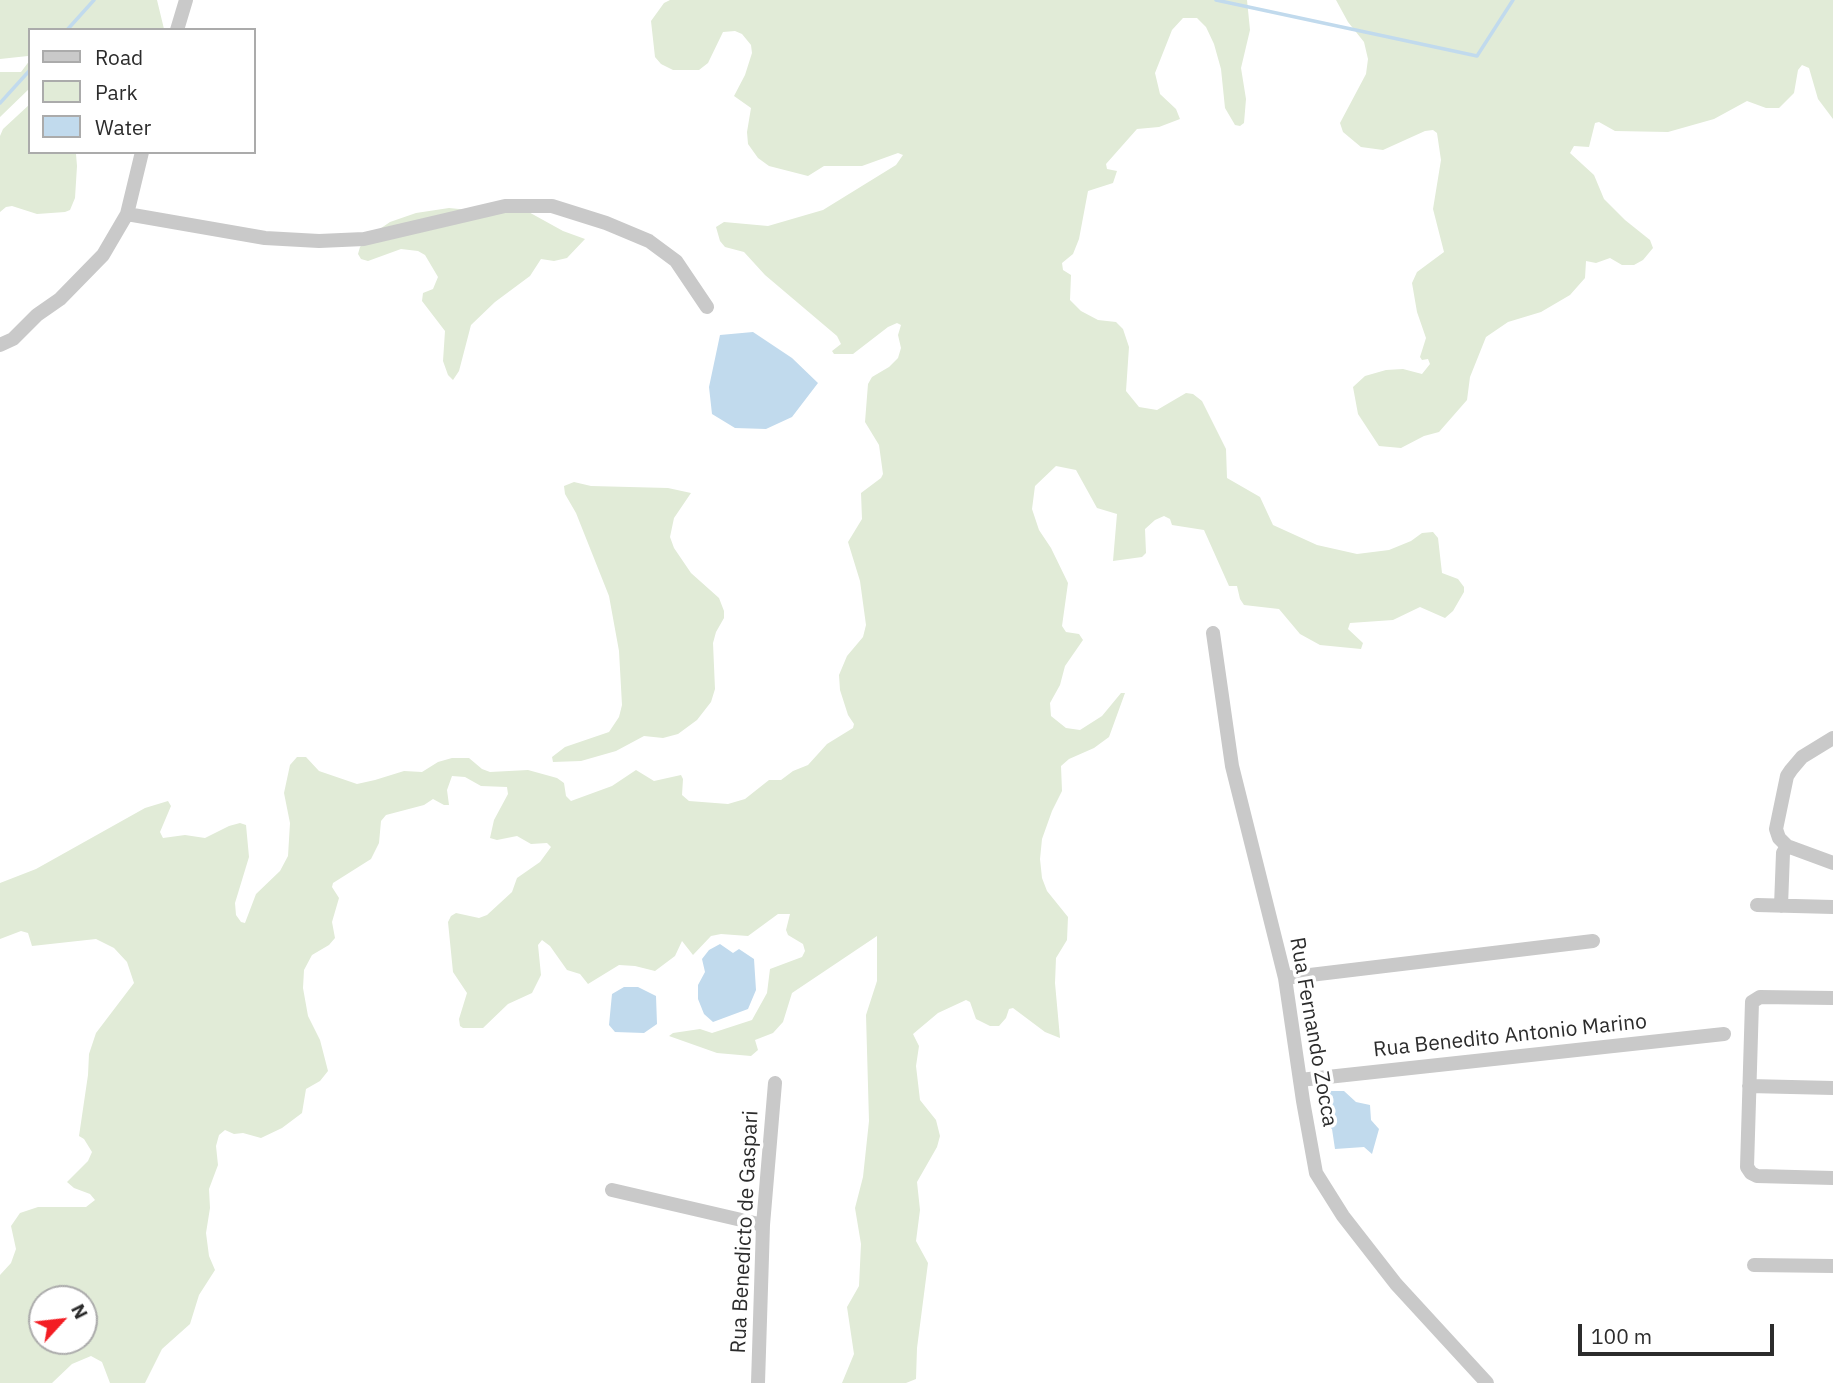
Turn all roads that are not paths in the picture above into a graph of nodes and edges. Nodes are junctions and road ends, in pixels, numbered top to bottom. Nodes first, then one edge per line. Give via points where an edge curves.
1 (186, 0) edge
2 (178, 28) edge
3 (142, 154) edge
4 (127, 214) junction
5 (706, 307) dead end
6 (0, 345) edge
7 (1213, 633) dead end
8 (1833, 738) edge
9 (1787, 846) junction
10 (1833, 863) edge
11 (1757, 905) dead end
12 (1781, 906) junction
13 (1833, 907) edge
14 (1593, 941) dead end
15 (1285, 978) junction
16 (1833, 998) edge
17 (1724, 1034) dead end
18 (1300, 1080) junction
19 (775, 1083) dead end
20 (1749, 1086) junction
21 (1833, 1088) edge
22 (1833, 1178) edge
23 (612, 1190) dead end
24 (763, 1225) junction
25 (1754, 1265) dead end
26 (1833, 1266) edge
27 (758, 1383) edge
28 (1487, 1383) edge

1 - 2 street
3 - 4 street
4 - 5 street via 265,239 319,241 364,239 505,206 552,206 649,241 676,261
4 - 6 street via 103,255 60,299
7 - 15 street, Rua Fernando Zocca via 1232,766
8 - 9 street via 1802,757 1787,776 1776,829
9 - 10 street
9 - 12 street
11 - 12 street
12 - 13 street
14 - 15 street
15 - 18 street, Rua Fernando Zocca
16 - 20 street via 1753,1000
17 - 18 street, Rua Benedito Antonio Marino
18 - 28 street, Rua Fernando Zocca via 1316,1173 1396,1284
19 - 24 street, Rua Benedicto de Gaspari
20 - 21 street
20 - 22 street via 1748,1171 1757,1176
23 - 24 street
24 - 27 street, Rua Benedicto de Gaspari
25 - 26 street

